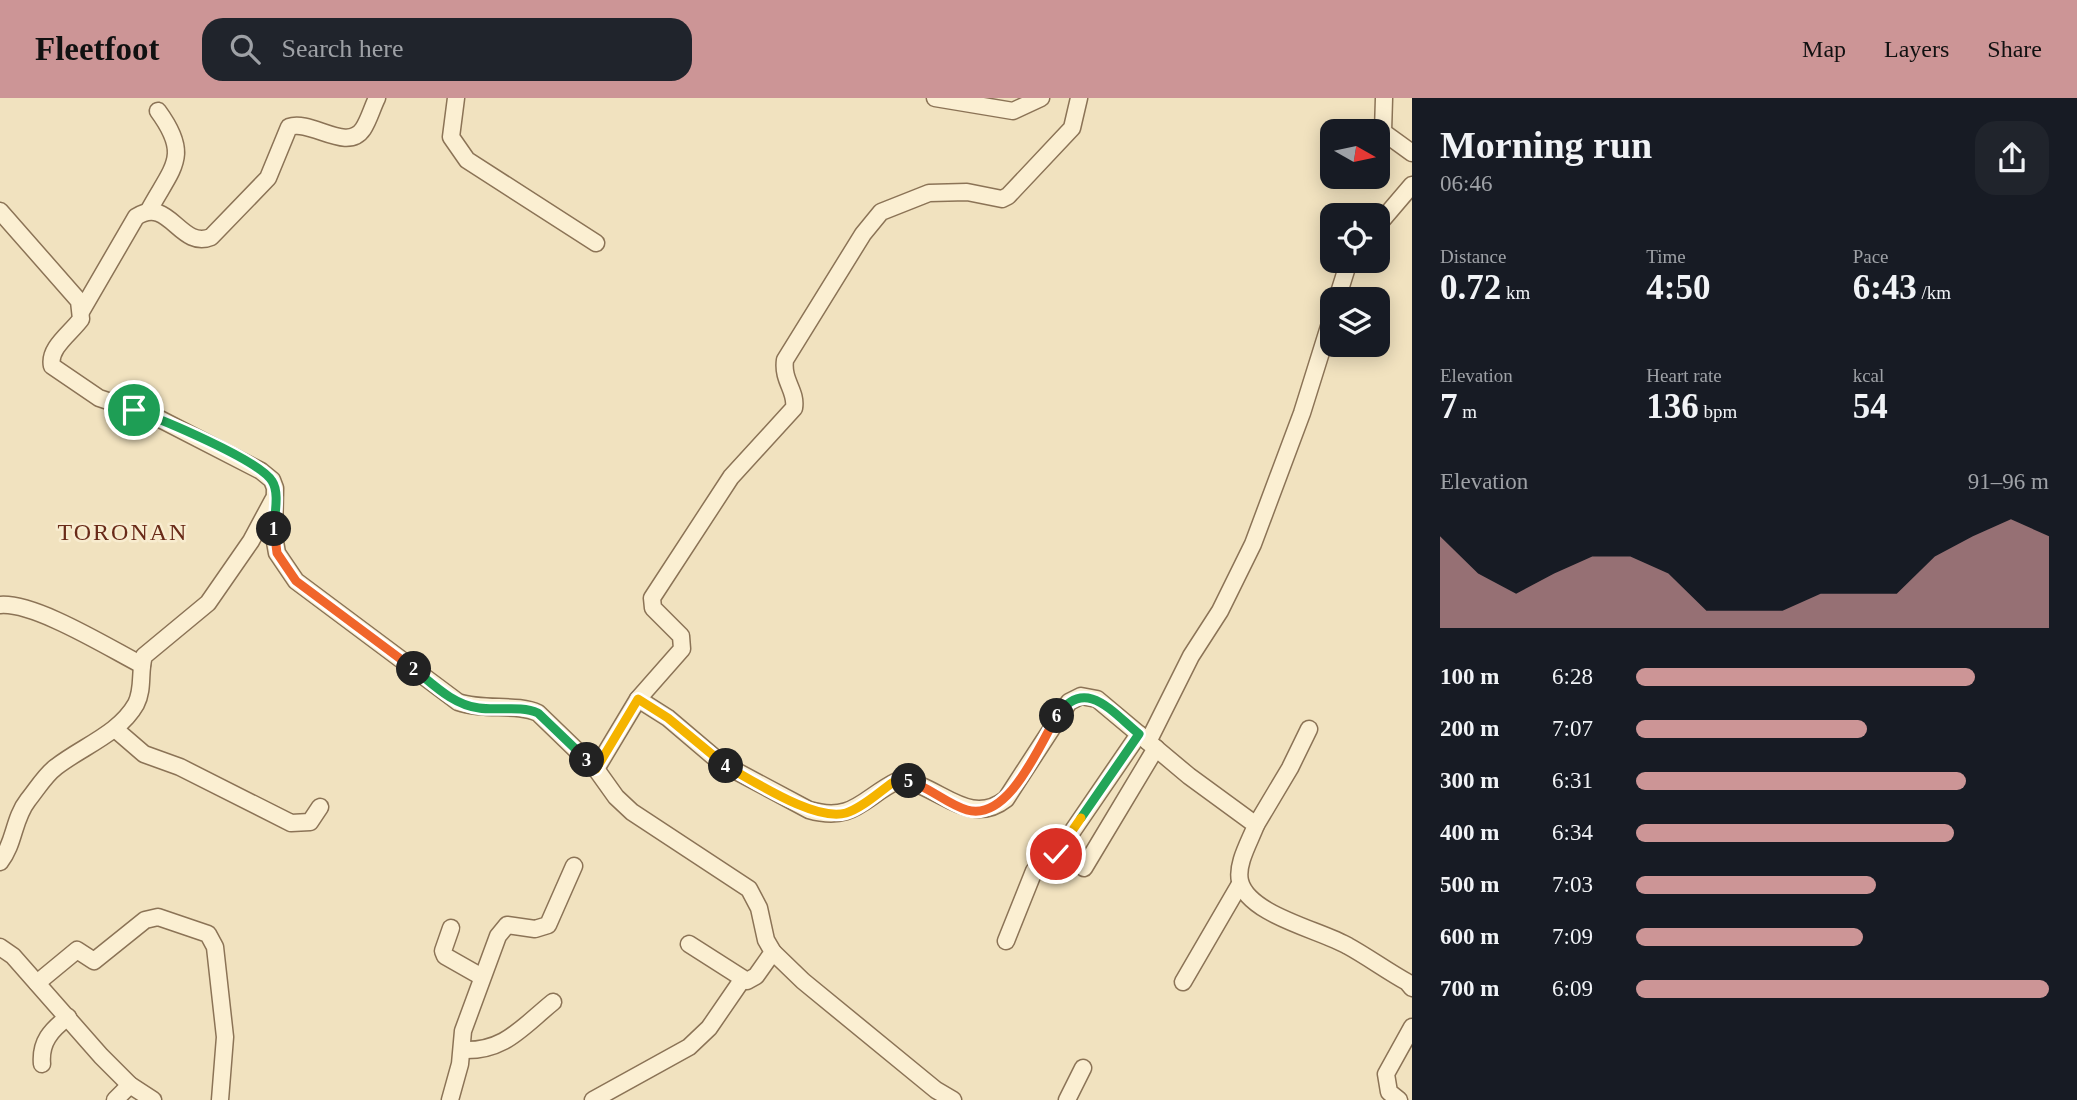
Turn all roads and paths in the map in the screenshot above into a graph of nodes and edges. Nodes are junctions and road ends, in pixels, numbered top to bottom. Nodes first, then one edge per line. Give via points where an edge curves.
1 (377, 98) edge
2 (456, 98) edge
3 (935, 98) edge
4 (1041, 98) edge
5 (1079, 98) edge
6 (1384, 98) edge
7 (158, 111) dead end
8 (1412, 153) edge
9 (1412, 185) edge
10 (149, 210) junction
11 (0, 211) edge
12 (1390, 211) edge
13 (596, 243) dead end
14 (82, 310) junction
15 (1320, 355) edge
16 (275, 497) junction
17 (0, 606) edge
18 (142, 664) junction
19 (638, 699) junction
20 (115, 729) junction
21 (1309, 729) dead end
22 (1148, 741) junction
23 (596, 769) junction
24 (320, 807) dead end
25 (1256, 825) junction
26 (0, 862) edge
27 (574, 866) dead end
28 (1084, 868) dead end
29 (1240, 884) junction
30 (451, 928) dead end
31 (1006, 941) dead end
32 (689, 944) dead end
33 (0, 947) edge
34 (773, 952) junction
35 (482, 976) junction
36 (742, 980) junction
37 (1183, 982) dead end
38 (37, 984) junction
39 (1412, 988) edge
40 (552, 1002) dead end
41 (68, 1017) junction
42 (1412, 1027) edge
43 (462, 1050) junction
44 (42, 1065) dead end
45 (1083, 1068) dead end
46 (130, 1084) junction
47 (932, 1095) edge
48 (115, 1100) edge
49 (152, 1100) edge
50 (220, 1100) edge
51 (450, 1100) edge
52 (593, 1100) edge
53 (953, 1100) edge
54 (1068, 1100) edge
55 (1399, 1100) edge

1 - 10 street via 363,130 355,136 289,127 268,178 211,237 194,239 167,216
2 - 13 street via 451,137 467,160
3 - 4 street via 1013,111
5 - 19 street via 1072,128 1008,196 929,192 902,201 873,219 785,360 794,408 731,477 652,598 653,608 681,636 682,649
6 - 8 street via 1383,132
7 - 10 street via 176,139 177,150
9 - 12 street
10 - 14 street via 136,217
11 - 14 street
14 - 16 street via 72,332 53,353 52,366 99,398 156,417 261,471 272,480
15 - 22 street via 1253,544
16 - 18 street via 208,603 145,656
16 - 23 street via 277,553 296,581 458,702 538,713
17 - 18 street via 18,607 74,629
18 - 20 street via 142,688 135,705
19 - 22 street via 721,763 824,814 851,811 899,780 967,810 990,810 1006,799 1059,712 1081,696 1097,699
19 - 23 street
20 - 24 street via 144,754 180,767 290,823 310,822
20 - 26 street via 53,769 15,820 7,853
21 - 25 street
22 - 25 street
22 - 28 street
22 - 31 street via 1063,845 1034,870
23 - 34 street via 632,812 749,889
25 - 29 street via 1241,863
27 - 35 street via 548,925 503,927
29 - 37 street
29 - 39 street via 1263,907 1346,944
30 - 35 street via 444,957
32 - 36 street
33 - 38 street
34 - 36 street via 756,976
34 - 47 street
35 - 43 street via 463,1031
36 - 52 street via 690,1047
38 - 41 street
38 - 50 street via 77,950 94,961 145,920 158,917 208,934 215,947 225,1037
40 - 43 street via 496,1047
41 - 44 street via 44,1041
41 - 46 street
42 - 55 street via 1386,1074 1389,1092
43 - 51 street
45 - 54 street
46 - 48 street
46 - 49 street
47 - 53 street

